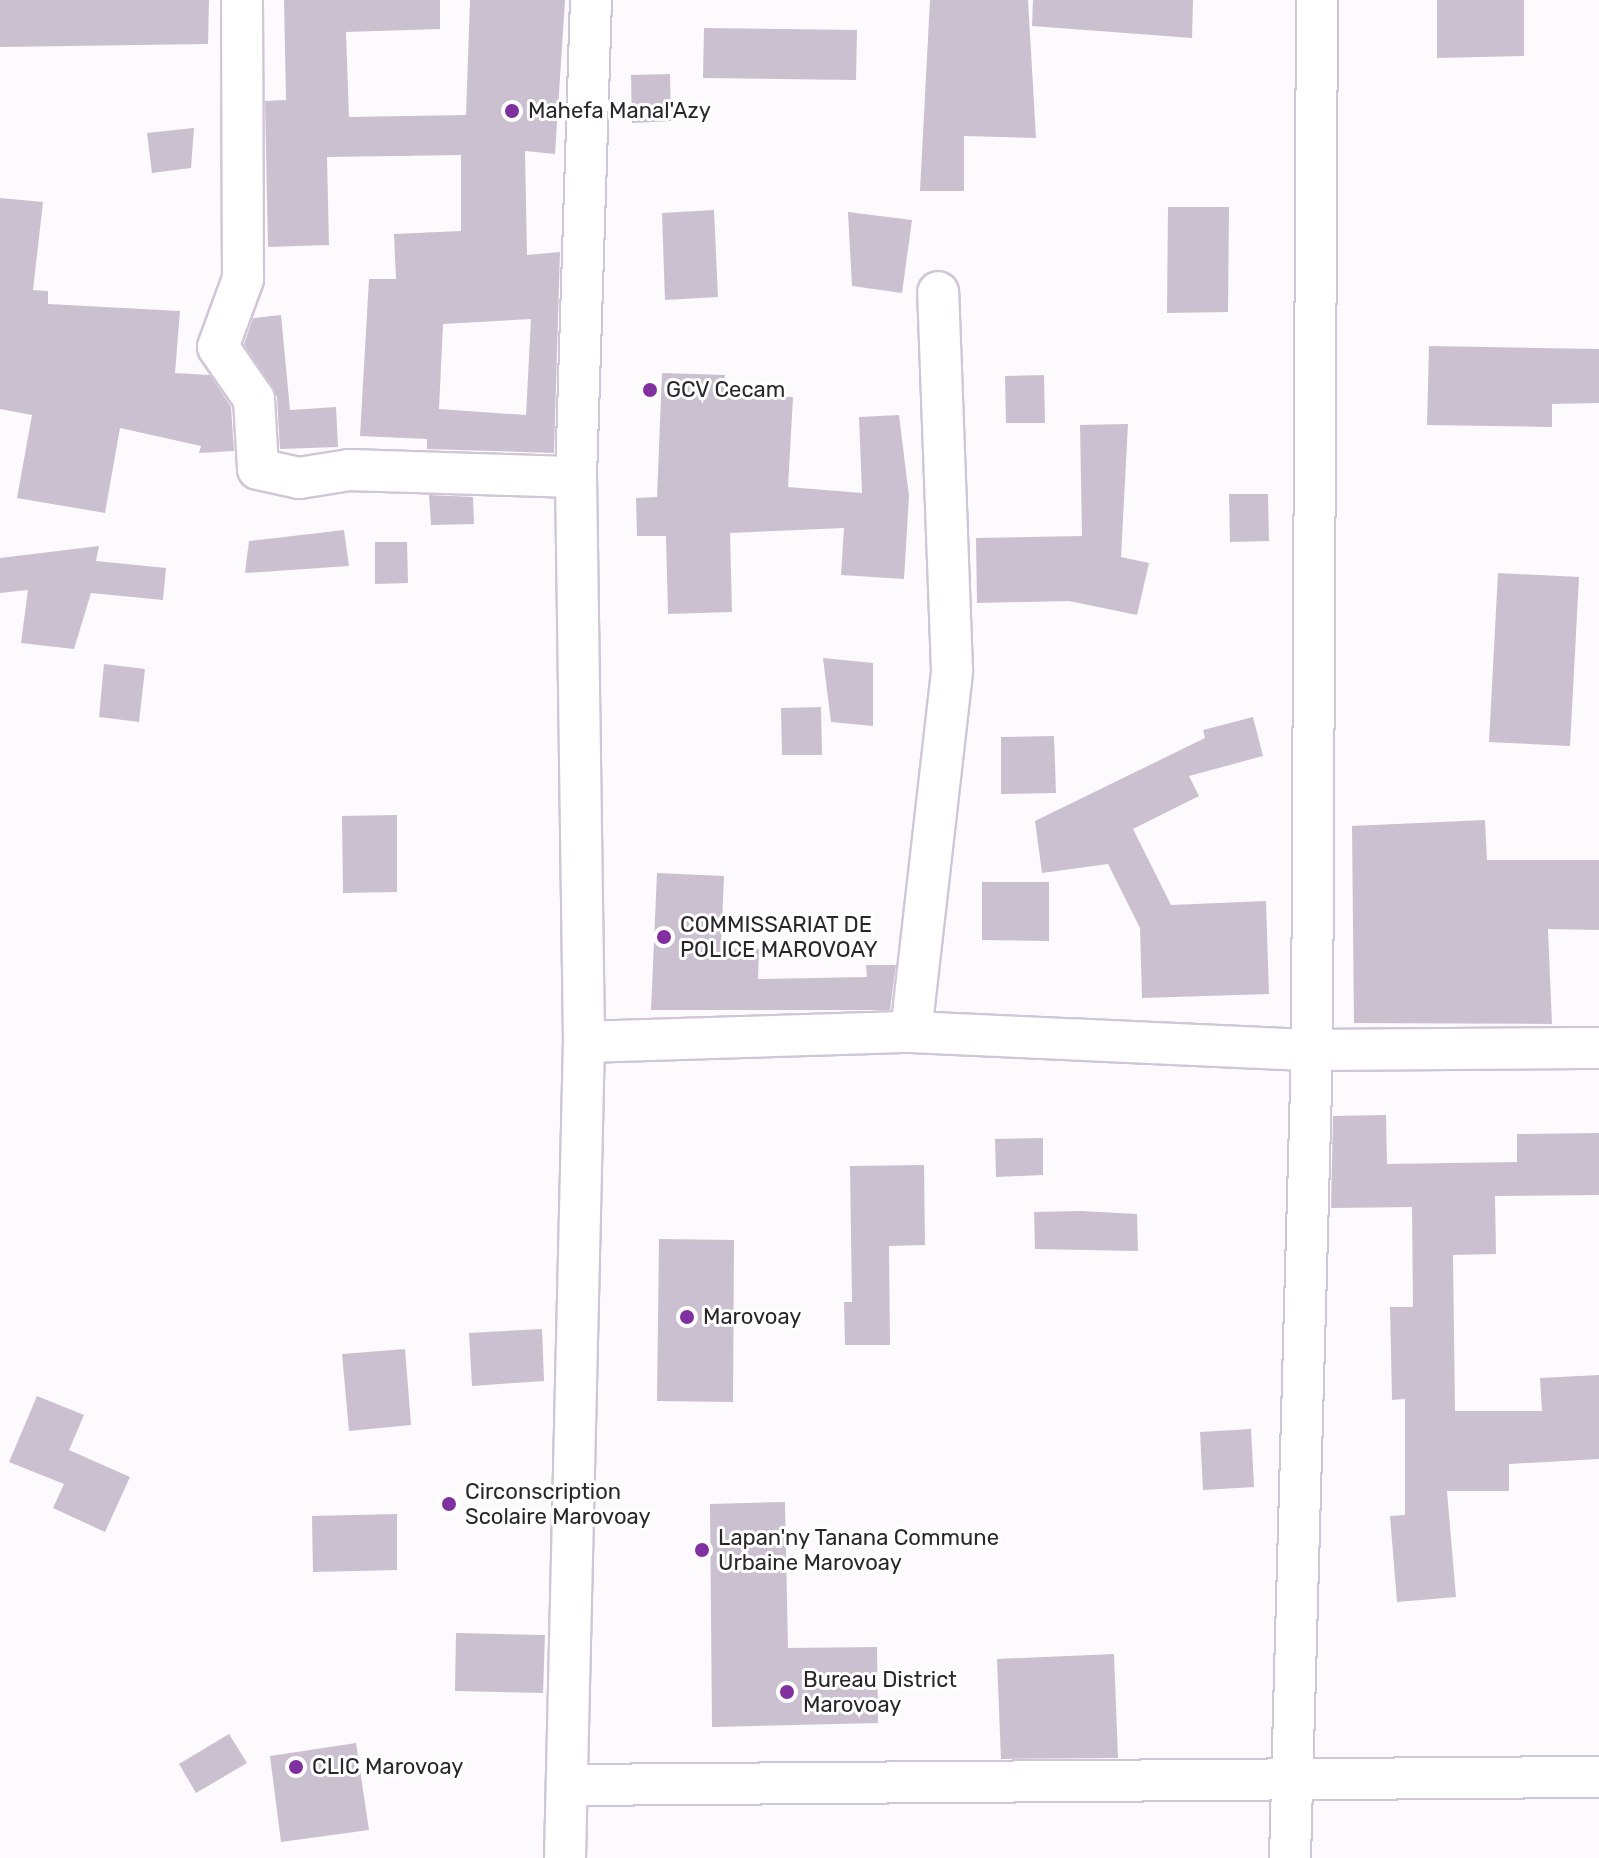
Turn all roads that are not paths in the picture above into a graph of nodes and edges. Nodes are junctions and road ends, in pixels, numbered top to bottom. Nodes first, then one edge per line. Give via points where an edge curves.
1 (242, 0) edge
2 (591, 0) edge
3 (1317, 0) edge
4 (938, 292) dead end
5 (576, 477) junction
6 (911, 1032) junction
7 (584, 1042) junction
8 (1599, 1048) edge
9 (1312, 1050) junction
10 (1599, 1777) edge
11 (1289, 1779) junction
12 (569, 1785) junction
13 (565, 1858) edge
14 (1290, 1858) edge

1 - 5 street via 243,279 218,347 254,399 258,469 299,478 349,470
2 - 5 street
3 - 9 street
4 - 6 street via 952,670
5 - 7 street
6 - 7 street
6 - 9 street
7 - 12 street
8 - 9 street
9 - 11 street
10 - 11 street
11 - 12 street
11 - 14 street
12 - 13 street

